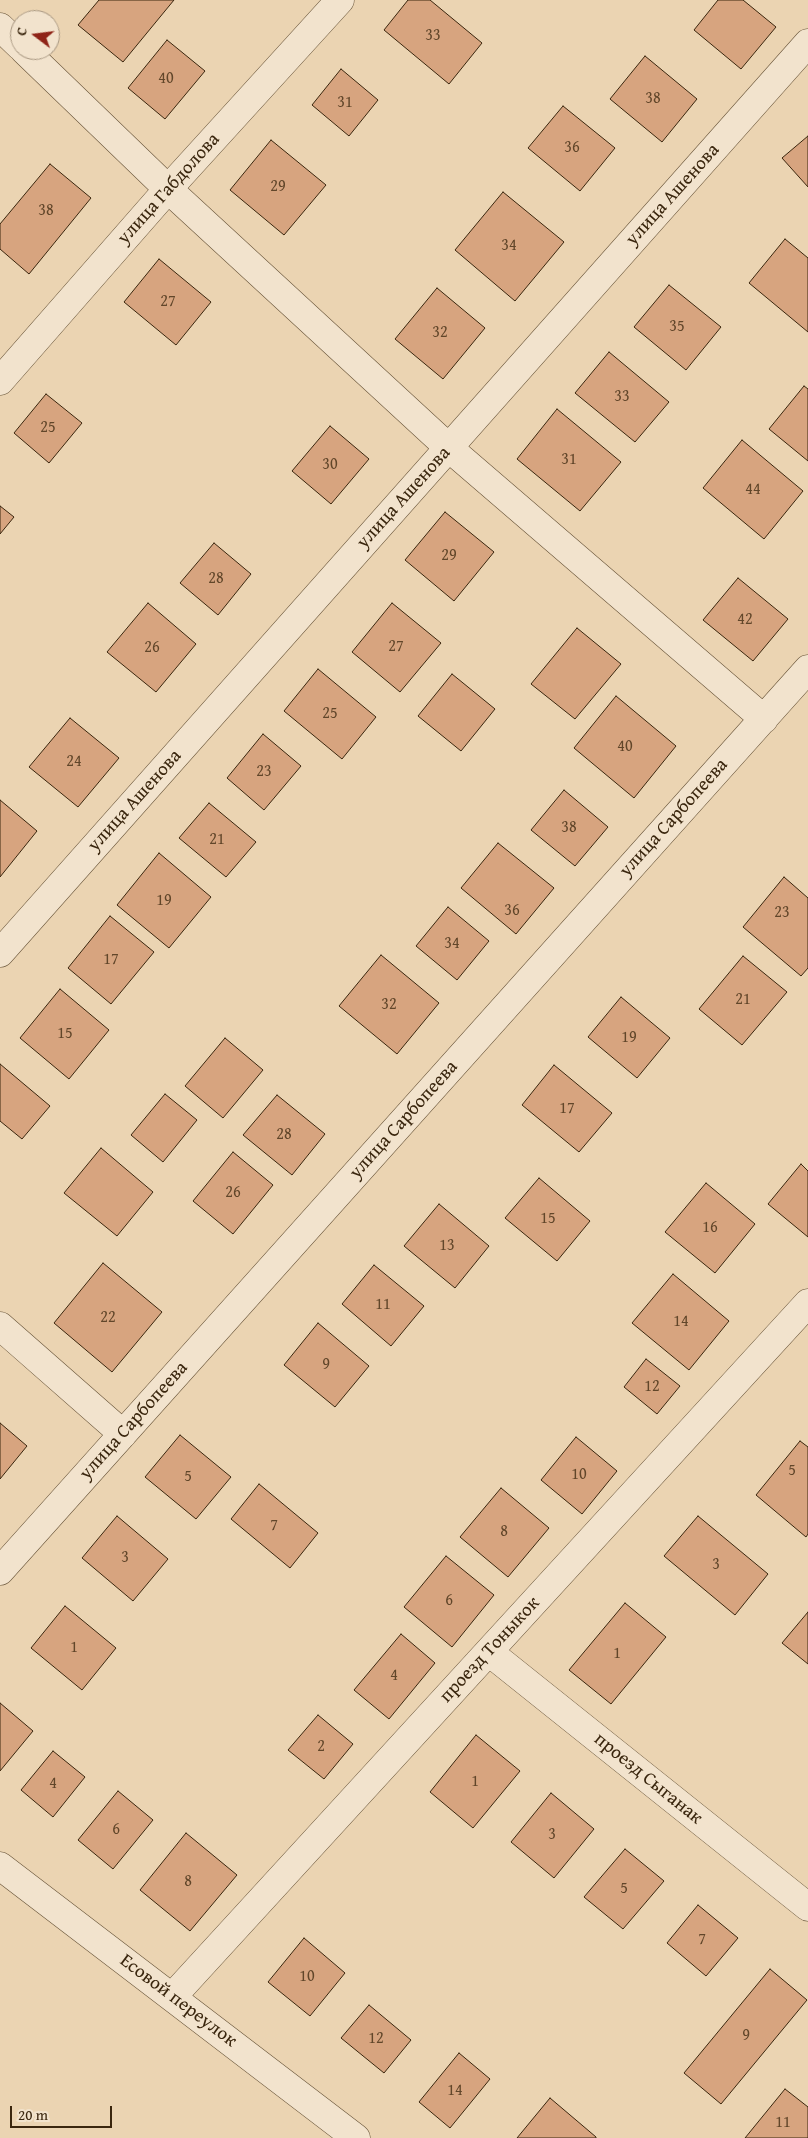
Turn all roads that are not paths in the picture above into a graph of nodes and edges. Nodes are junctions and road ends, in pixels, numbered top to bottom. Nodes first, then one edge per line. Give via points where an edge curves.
1 (340, 0) edge
2 (0, 27) edge
3 (10, 36) edge
4 (808, 43) edge
5 (34, 60) edge
6 (168, 189) junction
7 (0, 381) edge
8 (449, 448) junction
9 (808, 669) edge
10 (764, 719) junction
11 (0, 953) edge
12 (808, 1303) edge
13 (0, 1326) edge
14 (123, 1434) junction
15 (0, 1570) edge
16 (489, 1652) junction
17 (0, 1866) edge
18 (808, 1907) edge
19 (172, 1996) junction
20 (356, 2138) edge

1 - 6 street, улица Габдолова
2 - 3 street
4 - 8 street, улица Ашенова
5 - 6 street
6 - 7 street, улица Габдолова
6 - 8 street
8 - 10 street
8 - 11 street, улица Ашенова
9 - 10 street, улица Сарбопеева
10 - 14 street, улица Сарбопеева
12 - 16 street, проезд Тоныкок
13 - 14 street
14 - 15 street, улица Сарбопеева
16 - 18 street, проезд Сыганак
16 - 19 street, проезд Тоныкок
17 - 19 street, Есовой переулок
19 - 20 street, Есовой переулок

